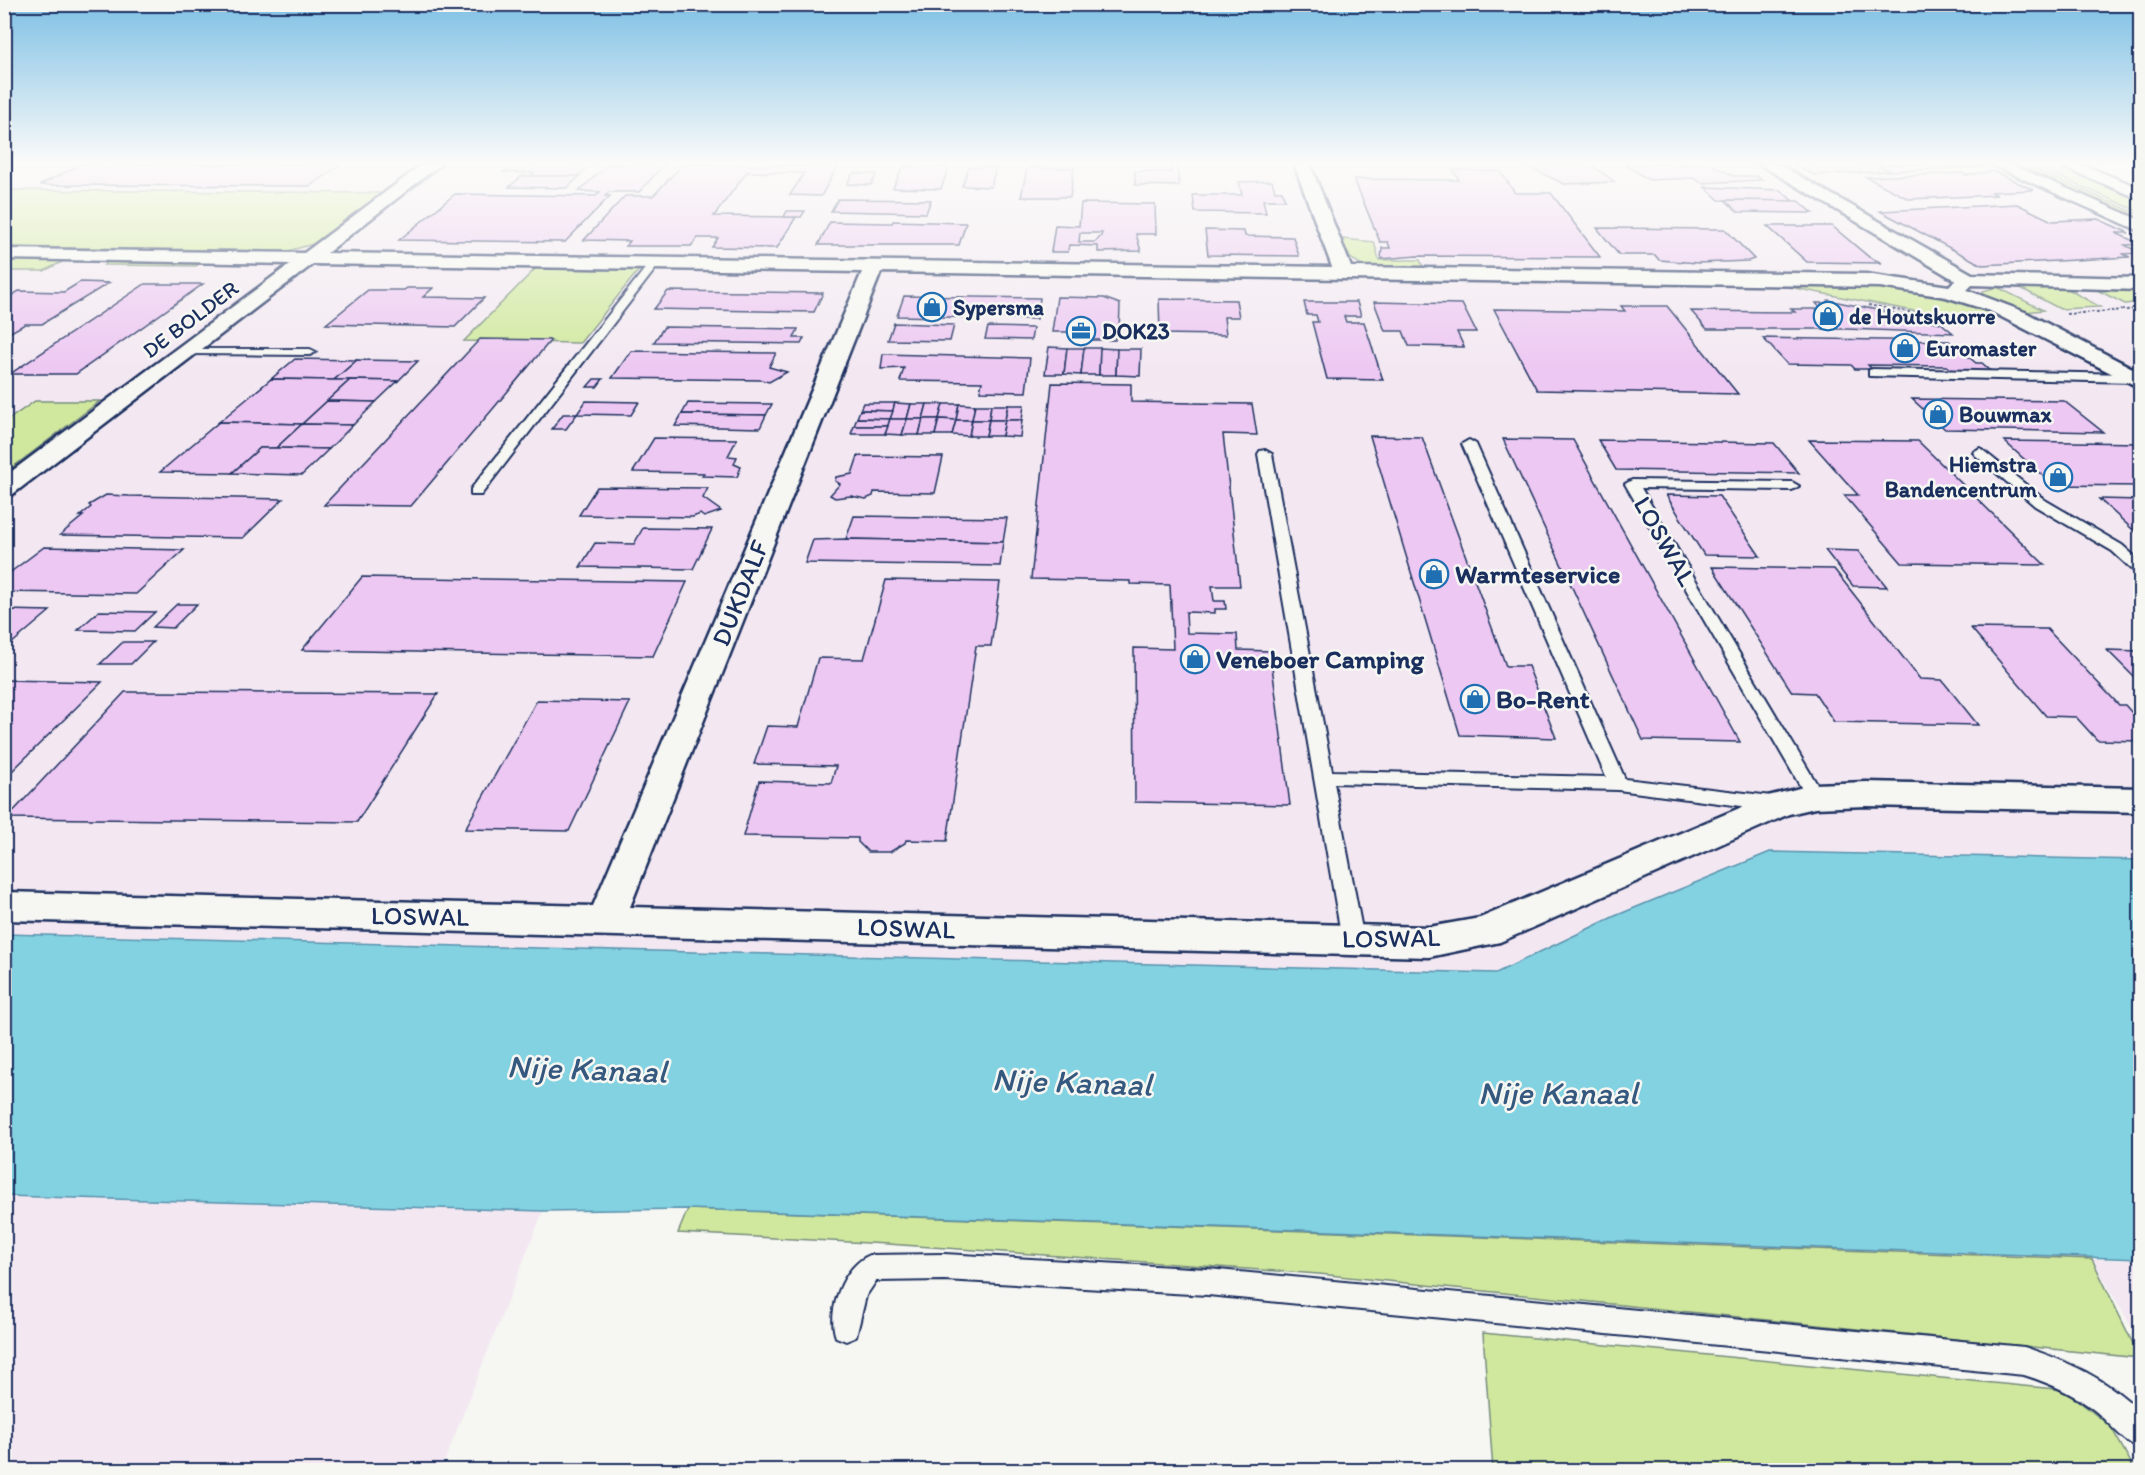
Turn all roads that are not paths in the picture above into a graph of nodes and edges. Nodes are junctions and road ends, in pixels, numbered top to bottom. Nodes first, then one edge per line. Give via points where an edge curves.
1 (343, 233) edge
2 (1329, 233) edge
3 (1891, 233) edge
4 (4, 254) edge
5 (310, 258) junction
6 (655, 263) junction
7 (874, 266) junction
8 (1344, 273) junction
9 (1968, 279) junction
10 (2140, 284) edge
11 (1953, 293) junction
12 (188, 351) junction
13 (310, 352) dead end
14 (1873, 373) dead end
15 (2137, 379) edge
16 (1469, 444) dead end
17 (1980, 452) dead end
18 (1265, 454) dead end
19 (1791, 486) dead end
20 (4, 489) edge
21 (476, 492) dead end
22 (2140, 569) edge
23 (1323, 777) junction
24 (1618, 784) junction
25 (1797, 800) junction
26 (2140, 800) edge
27 (4, 906) edge
28 (606, 920) junction
29 (1353, 940) junction
30 (846, 1327) dead end
31 (2140, 1433) edge

1 - 5 street, DE BOLDER
2 - 8 street
3 - 9 street
4 - 5 street
5 - 6 street
5 - 12 street, DE BOLDER
6 - 7 street
6 - 21 lane
7 - 8 street
7 - 28 street, DUKDALF
8 - 11 street via 1866,280 1909,283
9 - 10 street
9 - 11 street
11 - 15 street via 2022,319
12 - 13 lane
12 - 20 street, DE BOLDER
14 - 15 lane
16 - 24 lane
17 - 22 lane via 2040,504 2117,548
18 - 23 lane
19 - 25 lane, LOSWAL via 1632,484
23 - 24 lane, LOSWAL
23 - 29 lane
24 - 25 lane, LOSWAL
25 - 26 street, LOSWAL via 1866,794
25 - 29 street, LOSWAL via 1486,932 1429,942
27 - 28 street, LOSWAL
28 - 29 street, LOSWAL
30 - 31 lane via 856,1282 870,1268 944,1266 1208,1282 2024,1361 2061,1372 2079,1383 2126,1417

